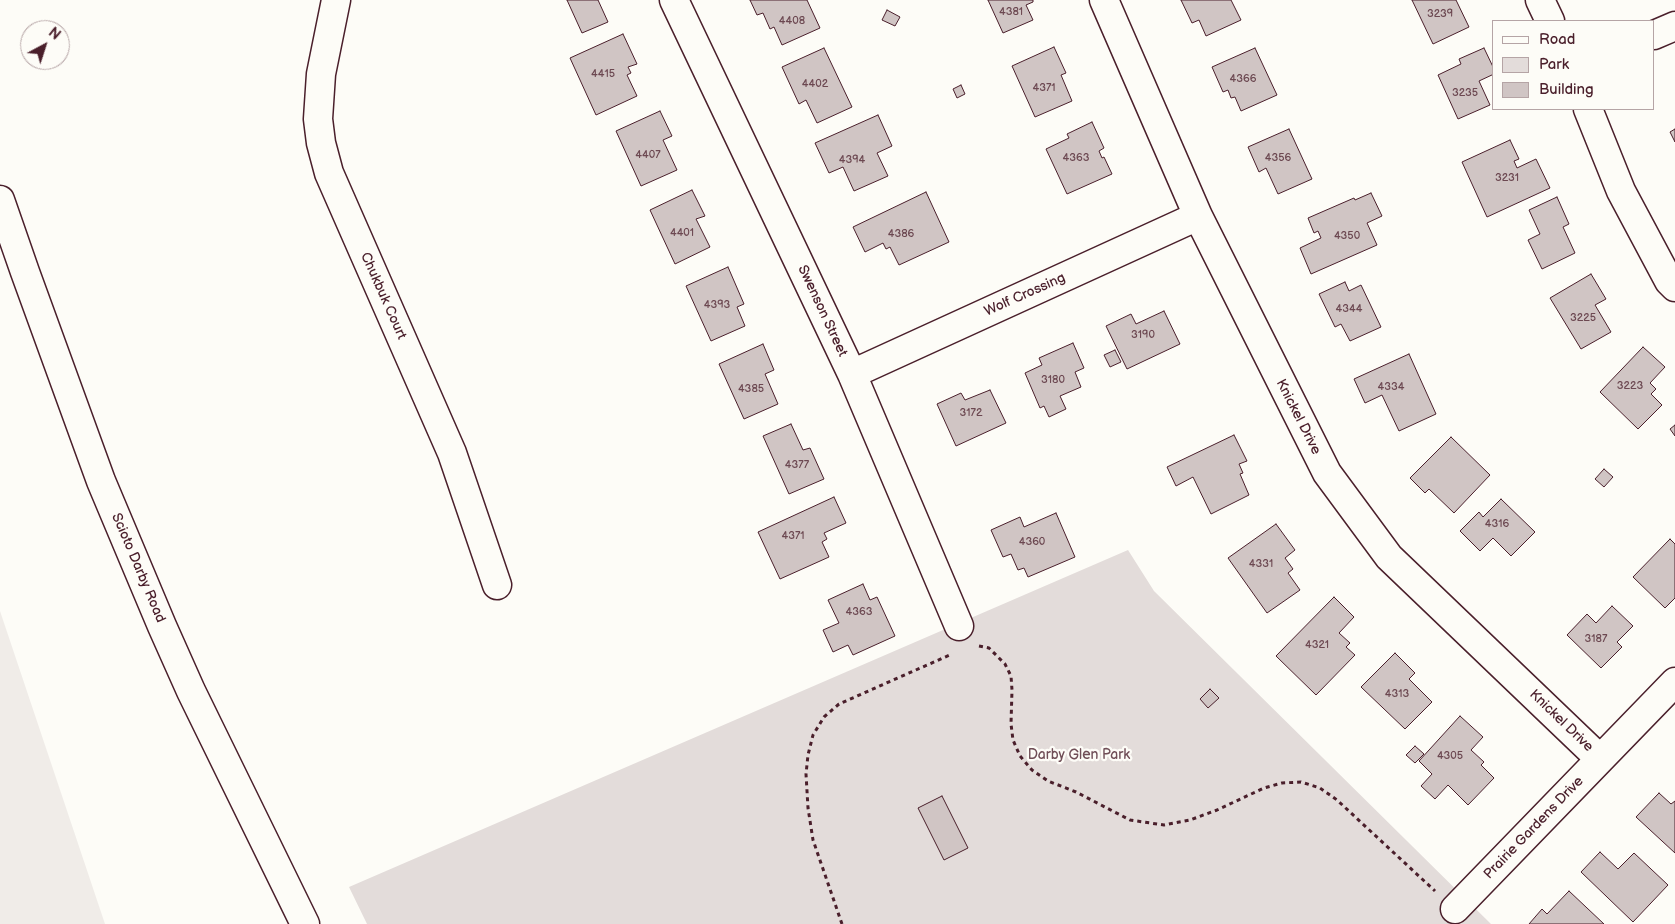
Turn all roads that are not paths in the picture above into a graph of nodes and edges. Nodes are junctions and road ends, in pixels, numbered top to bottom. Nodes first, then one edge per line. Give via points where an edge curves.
1 (336, 0) edge
2 (674, 0) edge
3 (1104, 0) edge
4 (1540, 0) edge
5 (1550, 20) edge
6 (1675, 26) edge
7 (1655, 35) edge
8 (1588, 110) edge
9 (0, 200) edge
10 (1198, 216) junction
11 (1675, 287) edge
12 (852, 374) junction
13 (497, 585) dead end
14 (965, 636) road end
15 (1675, 682) edge
16 (1600, 759) junction
17 (1455, 910) road end
18 (305, 924) edge

1 - 13 street, Chukbuk Court via 321,74 318,120 329,173 452,453
2 - 12 street, Swenson Street
3 - 10 street, Knickel Drive
4 - 5 street
6 - 7 street
8 - 11 street via 1621,191
9 - 18 street, Scioto Darby Road via 101,481 162,626
10 - 12 street, Wolf Crossing
10 - 16 street, Knickel Drive via 1327,473 1383,549
12 - 14 street, Swenson Street
15 - 16 street, Prairie Gardens Drive
16 - 17 street, Prairie Gardens Drive

